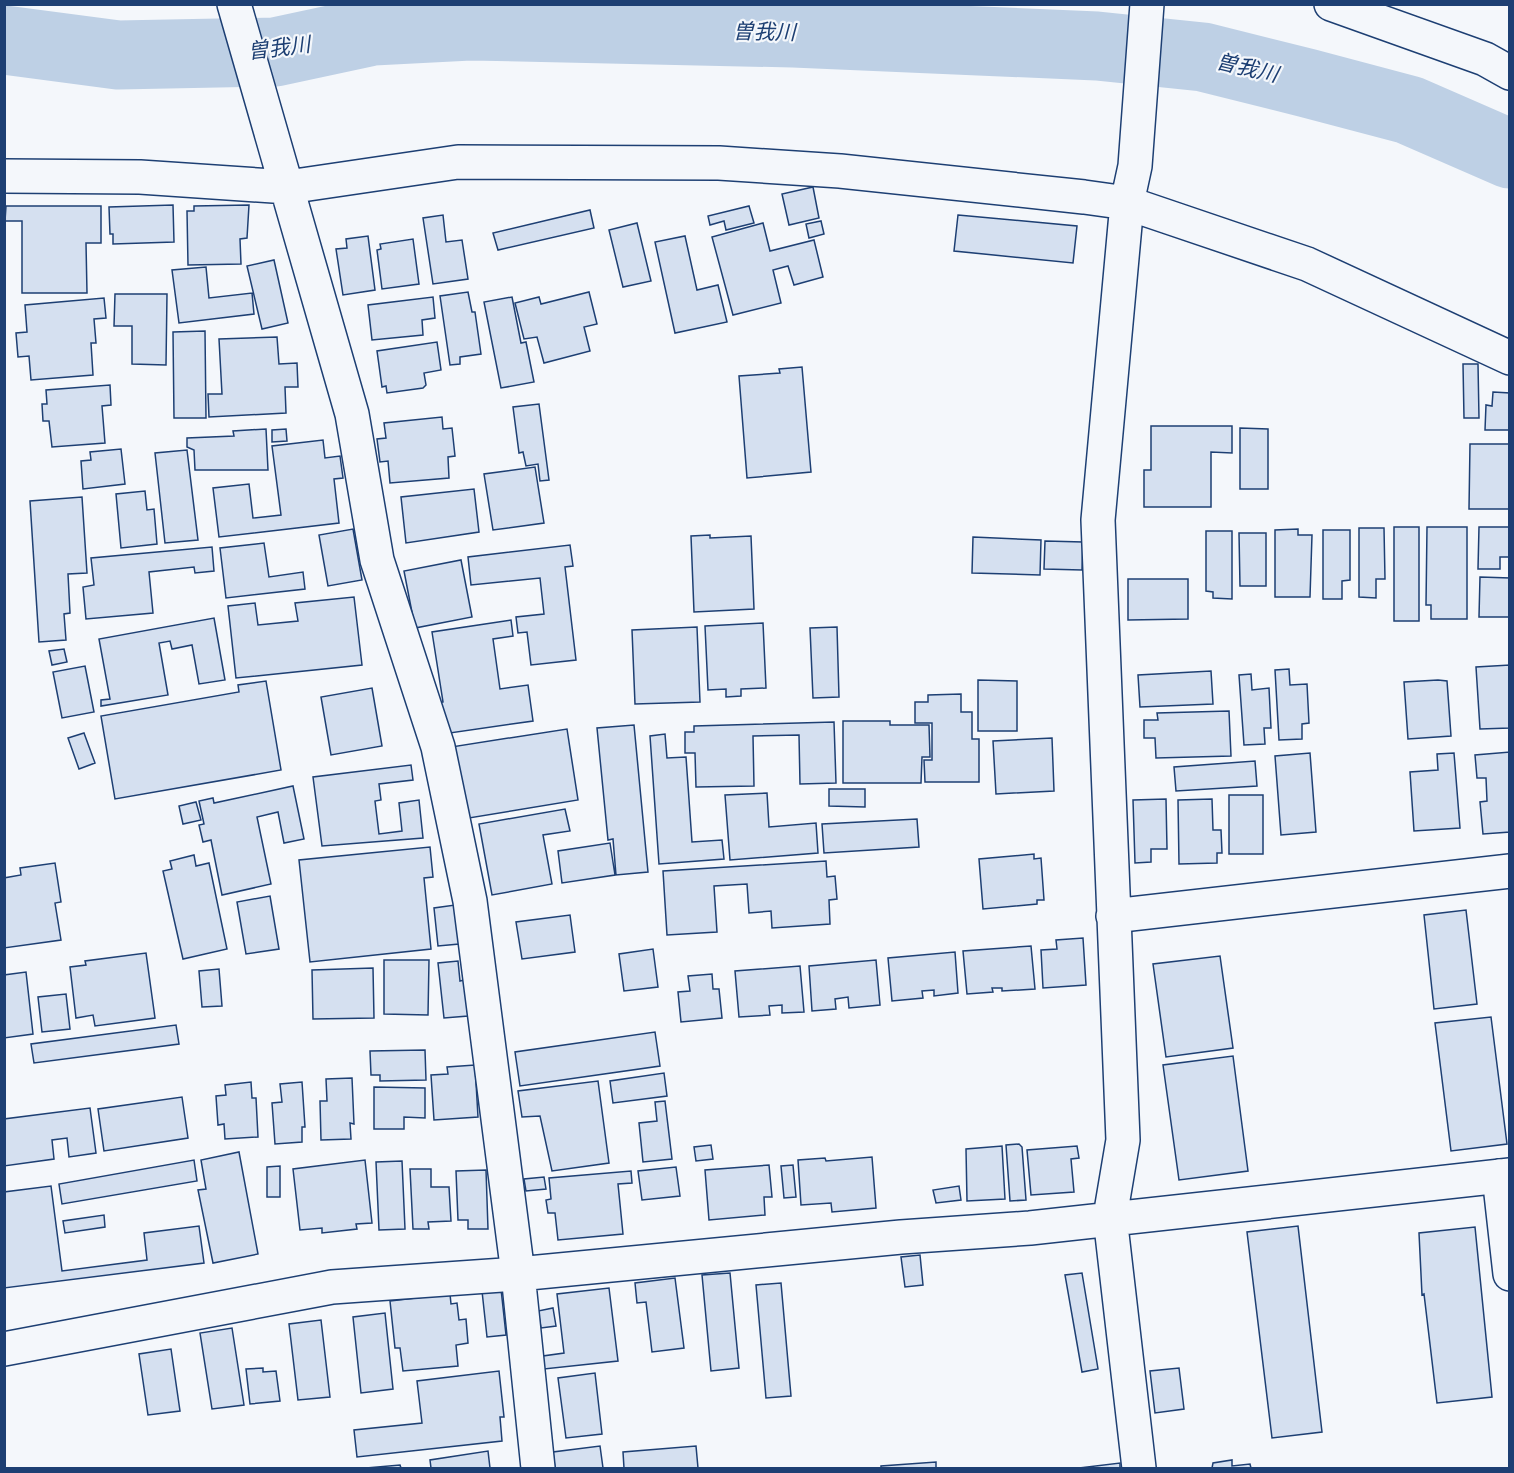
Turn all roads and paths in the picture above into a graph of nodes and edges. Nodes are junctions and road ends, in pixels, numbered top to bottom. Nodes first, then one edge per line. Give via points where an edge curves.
1 (234, 4) edge
2 (1147, 4) edge
3 (1331, 4) edge
4 (1509, 73) edge
5 (4, 176) edge
6 (288, 188) junction
7 (1126, 203) junction
8 (1509, 358) edge
9 (1509, 871) edge
10 (1113, 916) junction
11 (1504, 1176) edge
12 (1110, 1217) junction
13 (518, 1274) junction
14 (1509, 1274) edge
15 (4, 1349) edge
16 (538, 1468) edge
17 (1139, 1468) edge

1 - 6 street
2 - 7 street via 1135,166
3 - 4 street via 1485,59
5 - 6 street via 140,177
6 - 7 street via 458,162 719,163 840,171
6 - 13 street via 352,414 377,560 438,747 470,901
7 - 8 street via 1308,264
7 - 10 street via 1098,520
9 - 10 street
10 - 12 street via 1123,1140
11 - 12 street
11 - 14 street
12 - 13 street via 1030,1228
12 - 17 street
13 - 15 street via 332,1287
13 - 16 street

